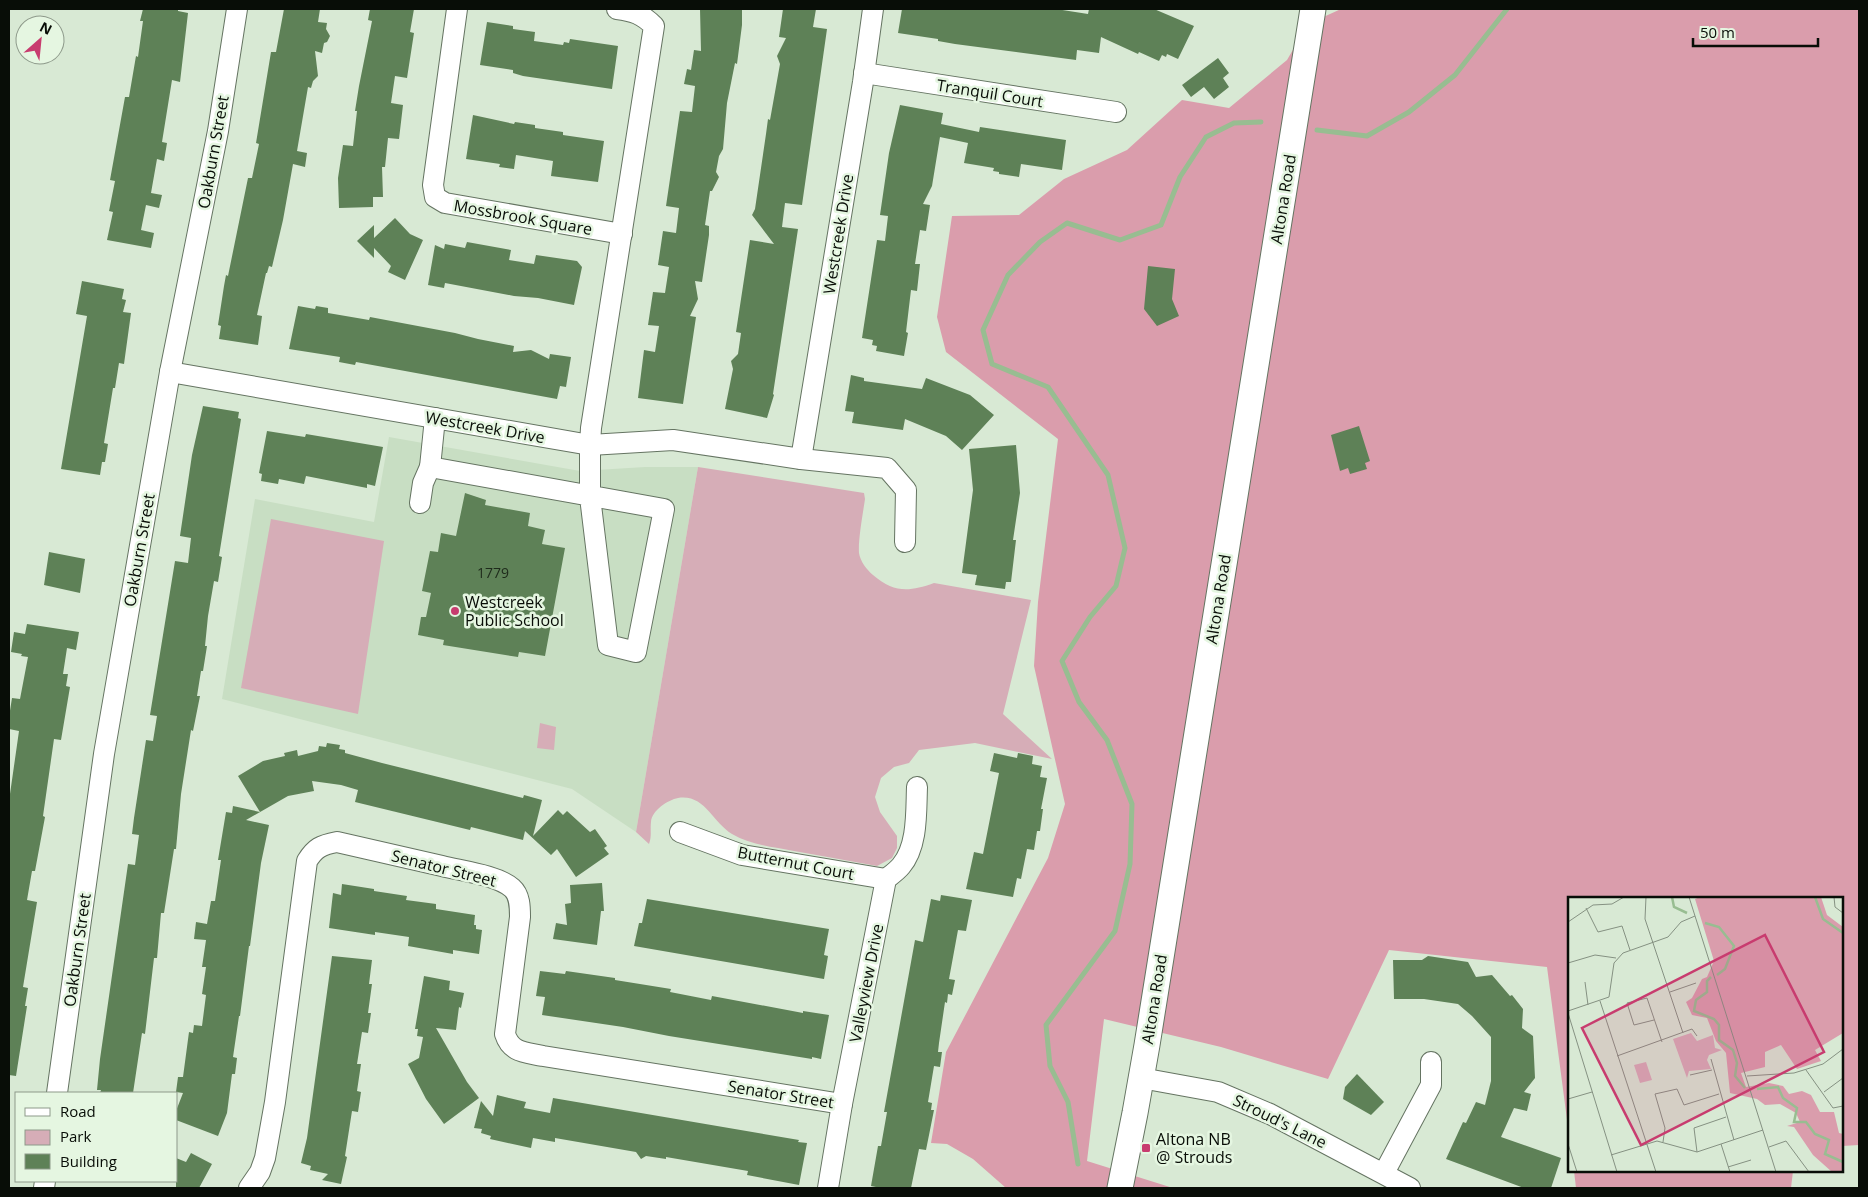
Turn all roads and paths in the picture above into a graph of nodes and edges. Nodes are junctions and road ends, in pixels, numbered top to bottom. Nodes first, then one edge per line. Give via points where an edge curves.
1 (237, 9) edge
2 (457, 9) edge
3 (617, 9) edge
4 (873, 9) edge
5 (1313, 9) edge
6 (864, 73) junction
7 (1116, 112) dead end
8 (622, 234) junction
9 (170, 372) junction
10 (435, 418) junction
11 (590, 445) junction
12 (802, 459) junction
13 (430, 467) junction
14 (590, 497) junction
15 (420, 503) dead end
16 (905, 542) dead end
17 (916, 786) dead end
18 (680, 832) dead end
19 (886, 879) junction
20 (1432, 1062) dead end
21 (1141, 1078) junction
22 (57, 1092) edge
23 (842, 1104) junction
24 (1384, 1173) junction
25 (249, 1188) edge
26 (828, 1188) edge
27 (1120, 1188) edge
28 (1410, 1188) edge

1 - 9 street, Oakburn Street via 218,131
2 - 8 street, Mossbrook Square via 433,185 436,197 445,203
3 - 8 street via 645,17 654,26
4 - 6 street, Westcreek Drive
5 - 21 main road, Altona Road
6 - 7 street, Tranquil Court
6 - 12 street, Westcreek Drive
8 - 11 street
9 - 10 street, Westcreek Drive
9 - 22 street, Oakburn Street via 104,754
10 - 11 street, Westcreek Drive
10 - 13 street
11 - 12 street, Westcreek Drive via 673,440
11 - 14 street
12 - 16 street, Westcreek Drive via 887,468 906,490
13 - 14 street
13 - 15 street
14 - 14 street via 664,509 636,652 608,645
17 - 19 street via 912,845 901,866
18 - 19 street, Butternut Court via 742,855
19 - 23 street, Valleyview Drive
20 - 24 street via 1431,1085
21 - 24 street, Stroud's Lane via 1218,1092 1270,1114
21 - 27 main road, Altona Road
23 - 25 street, Senator Street via 514,1049 505,1034 520,917 516,892 498,880 474,873 337,842 323,845 307,861 275,1102 265,1158
23 - 26 street, Valleyview Drive
24 - 28 street, Stroud's Lane

